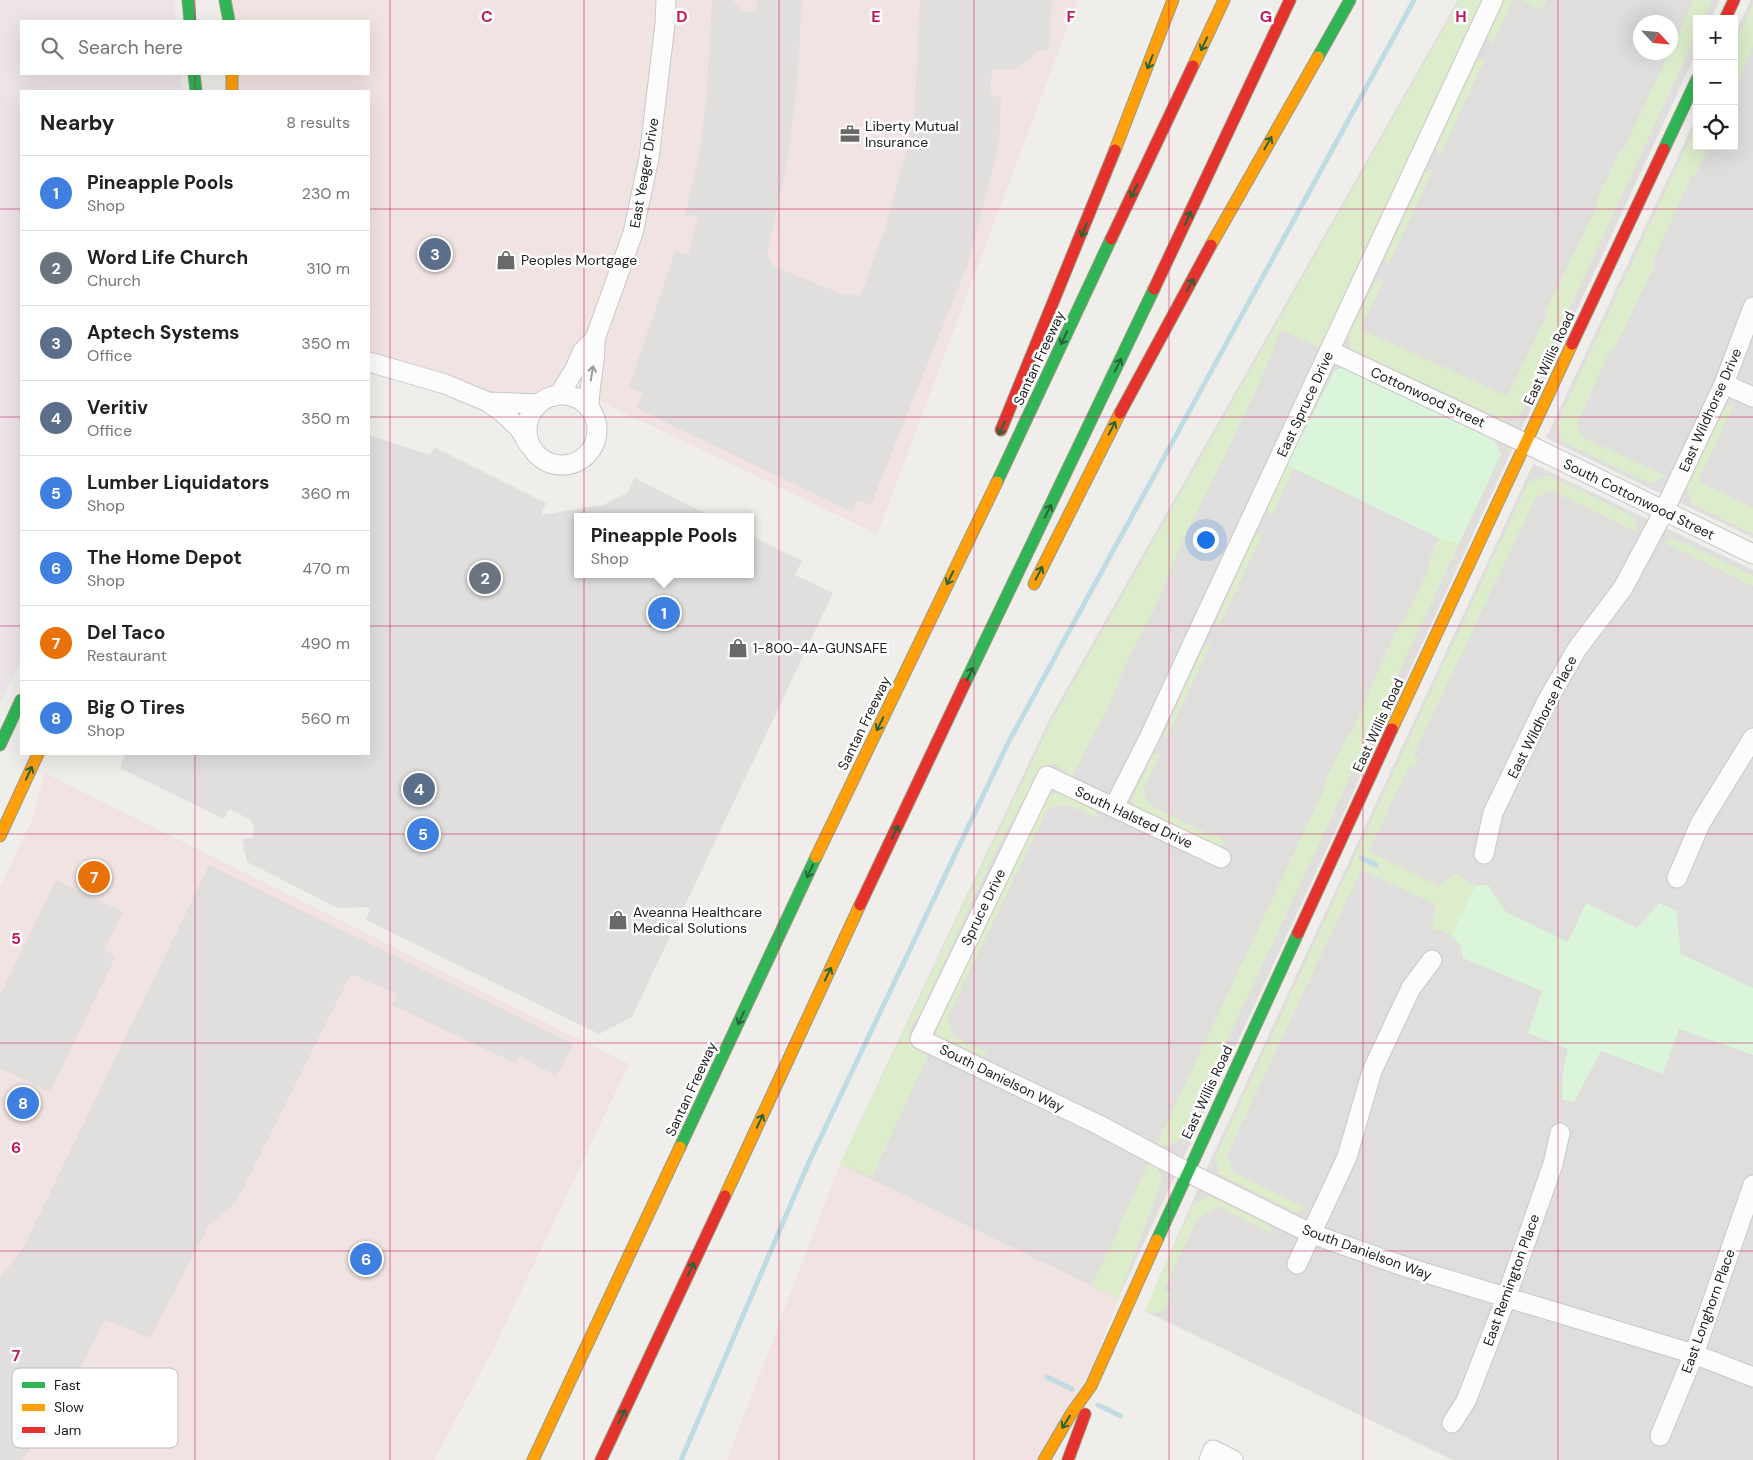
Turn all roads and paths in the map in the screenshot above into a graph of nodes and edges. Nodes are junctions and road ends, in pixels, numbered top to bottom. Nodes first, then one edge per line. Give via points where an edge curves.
1 (188, 0) edge
2 (225, 0) edge
3 (666, 0) edge
4 (1173, 0) edge
5 (1224, 0) edge
6 (1290, 0) edge
7 (1350, 0) edge
8 (1493, 0) edge
9 (1734, 0) edge
10 (1727, 15) edge
11 (190, 20) edge
12 (229, 20) edge
13 (194, 75) edge
14 (232, 75) edge
15 (1693, 87) edge
16 (196, 90) edge
17 (232, 90) edge
18 (1753, 307) edge
19 (594, 339) junction
20 (1330, 351) junction
21 (370, 362) edge
22 (1724, 384) junction
23 (559, 395) junction
24 (1753, 398) edge
25 (488, 402) junction
26 (538, 404) junction
27 (589, 408) junction
28 (1525, 443) junction
29 (995, 445) dead end
30 (532, 448) junction
31 (985, 480) dead end
32 (1664, 511) junction
33 (972, 534) junction
34 (1753, 554) edge
35 (1030, 591) dead end
36 (974, 691) dead end
37 (20, 702) edge
38 (941, 733) junction
39 (1753, 738) edge
40 (0, 746) edge
41 (38, 755) edge
42 (1047, 776) joint
43 (1114, 807) junction
44 (0, 836) edge
45 (1484, 854) dead end
46 (1221, 858) dead end
47 (1677, 878) dead end
48 (1432, 960) dead end
49 (920, 1039) joint
50 (1560, 1133) dead end
51 (1187, 1172) junction
52 (1753, 1185) edge
53 (1312, 1234) junction
54 (1297, 1264) dead end
55 (1506, 1298) junction
56 (1694, 1354) junction
57 (1753, 1377) edge
58 (1091, 1386) junction
59 (1452, 1423) dead end
60 (1660, 1436) dead end
61 (1211, 1455) edge
62 (533, 1460) edge
63 (601, 1460) edge
64 (1044, 1460) edge
65 (1068, 1460) edge
66 (1233, 1460) edge

1 - 11 main road
2 - 12 main road
3 - 19 street, East Yeager Drive via 649,158 634,233
4 -> 29 main road via 1099,192
5 -> 33 main road, Santan Freeway
38 -> 6 main road
35 -> 7 main road via 1113,426 1244,185
8 - 20 street, East Spruce Drive
9 - 10 main road
13 - 16 main road
14 - 17 main road
15 - 28 main road, East Willis Road
18 - 22 street, East Wildhorse Drive
19 - 23 street, East Yeager Drive via 582,352
27 -> 19 street, East Yeager Drive via 596,354
20 - 28 street, Cottonwood Street
20 - 43 street, East Spruce Drive
21 - 25 street via 445,384
22 - 24 street
22 - 32 street, East Wildhorse Drive
23 - 26 street
23 - 27 street via 576,398
25 - 26 street
25 - 30 street via 519,428
26 - 30 street via 527,425
27 - 30 street via 597,428 596,439 583,458 561,465 549,463
28 - 32 street, South Cottonwood Street
28 - 51 main road, East Willis Road
31 - 33 main road
32 - 34 street, South Cottonwood Street
32 - 45 street, East Wildhorse Place via 1623,588 1577,649 1546,704 1493,813
33 -> 62 main road, Santan Freeway via 850,785
36 - 38 main road
37 - 40 main road
63 -> 38 main road
39 - 47 street via 1700,824
44 -> 41 main road
42 - 43 street, South Halsted Drive
42 - 49 street, Spruce Drive
43 - 46 street, South Halsted Drive
48 - 53 street via 1411,988 1372,1071 1347,1157
49 - 51 street, South Danielson Way via 1099,1124
50 - 55 street, East Remington Place via 1553,1164
51 - 53 street, South Danielson Way
51 - 58 main road, East Willis Road
52 - 56 street, East Longhorn Place
53 - 54 street
53 - 55 street, South Danielson Way via 1406,1268
55 - 56 street, South Danielson Way
55 - 59 street, East Remington Place via 1466,1401
56 - 57 street, South Danielson Way
56 - 60 street, East Longhorn Place
58 -> 64 main road, East Willis Road
58 - 65 main road, East Willis Road via 1085,1415
61 - 66 street

